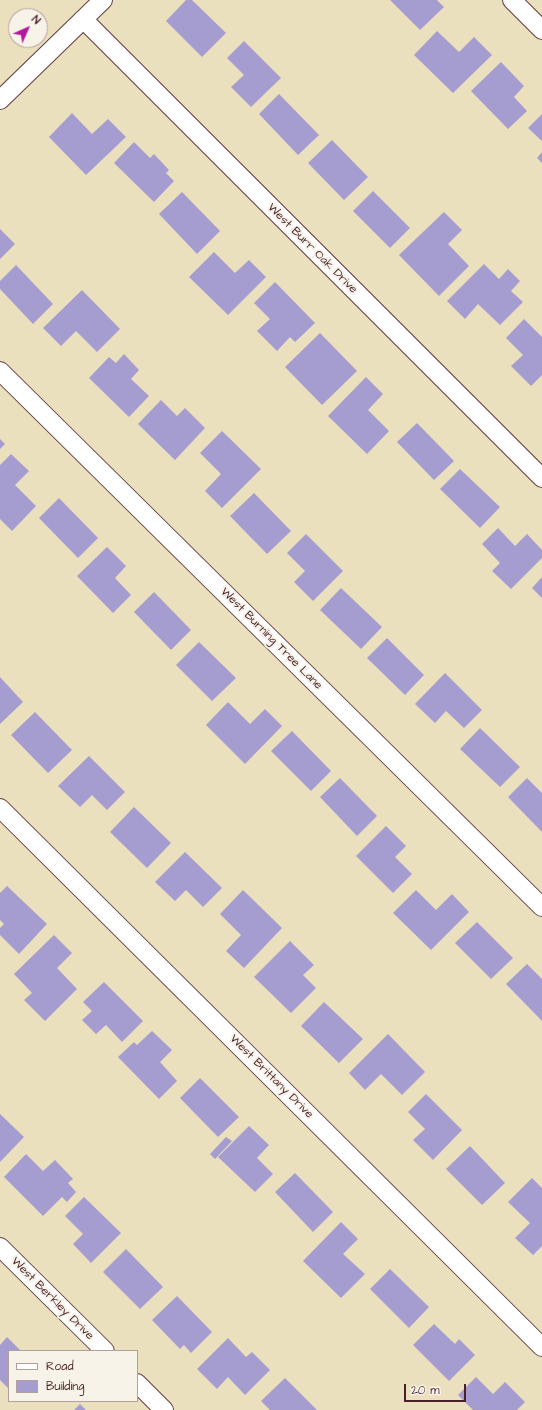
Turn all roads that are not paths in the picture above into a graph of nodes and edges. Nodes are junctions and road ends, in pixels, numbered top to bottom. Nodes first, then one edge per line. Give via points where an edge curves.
1 (103, 0) edge
2 (512, 0) edge
3 (83, 19) junction
4 (542, 30) edge
5 (0, 100) edge
6 (0, 371) edge
7 (542, 478) edge
8 (0, 808) edge
9 (542, 907) edge
10 (0, 1247) edge
11 (542, 1347) edge
12 (104, 1350) edge
13 (138, 1384) edge
14 (164, 1410) edge

1 - 3 street
2 - 4 street
3 - 5 street
3 - 7 street, West Burr Oak Drive
6 - 9 street, West Burning Tree Lane
8 - 11 street, West Brittany Drive
10 - 12 street, West Berkley Drive
13 - 14 street

